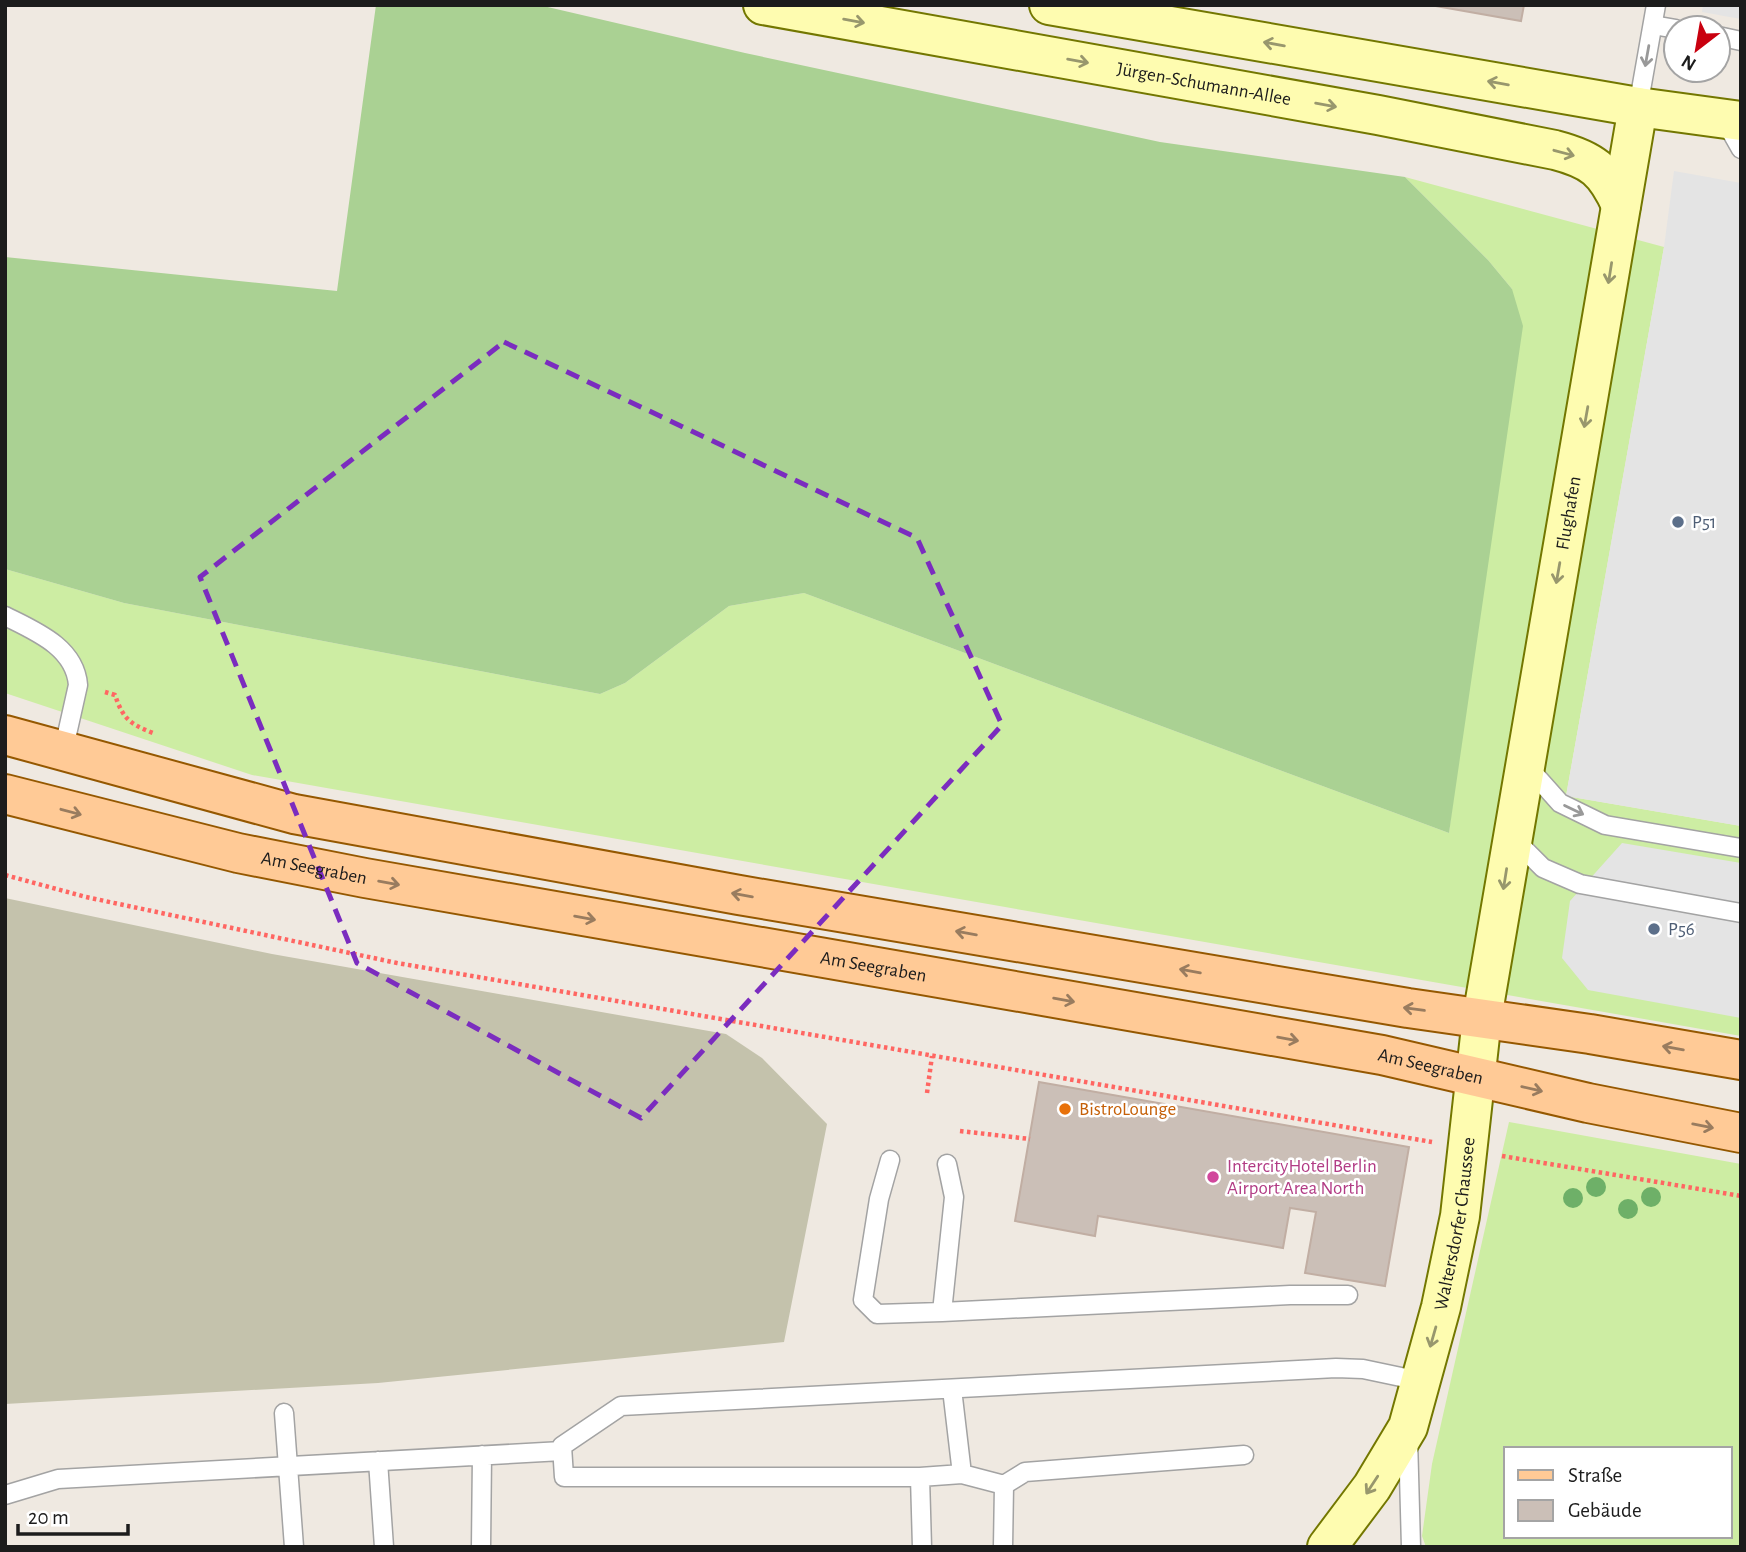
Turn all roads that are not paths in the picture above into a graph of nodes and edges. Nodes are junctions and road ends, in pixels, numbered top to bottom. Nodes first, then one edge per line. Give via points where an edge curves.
1 (763, 5) edge
2 (1049, 5) edge
3 (1656, 5) edge
4 (1653, 25) junction
5 (1662, 27) edge
6 (1638, 107) junction
7 (1735, 130) edge
8 (1621, 205) junction
9 (5, 616) edge
10 (5, 735) edge
11 (63, 752) junction
12 (1525, 764) junction
13 (5, 794) edge
14 (1512, 837) junction
15 (1741, 848) edge
16 (1741, 913) edge
17 (1482, 1018) junction
18 (1741, 1060) edge
19 (1475, 1076) junction
20 (1741, 1133) edge
21 (890, 1160) dead end
22 (947, 1164) dead end
23 (1348, 1295) dead end
24 (942, 1312) junction
25 (1420, 1381) junction
26 (952, 1388) junction
27 (284, 1413) dead end
28 (1408, 1427) junction
29 (562, 1451) junction
30 (482, 1455) junction
31 (1244, 1455) dead end
32 (378, 1461) junction
33 (288, 1466) junction
34 (962, 1474) junction
35 (920, 1477) junction
36 (1004, 1485) junction
37 (5, 1495) edge
38 (294, 1547) edge
39 (384, 1547) edge
40 (481, 1547) edge
41 (922, 1547) edge
42 (1003, 1547) edge
43 (1327, 1547) edge
44 (1411, 1547) edge

1 -> 8 street, Jürgen-Schumann-Allee via 1555,150 1599,168
6 -> 2 street
3 - 4 lane, Flughafen
4 - 5 lane
4 -> 6 lane, Flughafen
6 - 7 street
6 - 8 street, Flughafen
8 -> 12 street, Flughafen
9 - 11 lane via 44,635 67,656 77,674
10 - 11 main road
17 -> 11 main road via 739,895 294,814
12 - 14 street, Flughafen
12 -> 15 lane via 1560,803 1605,825
13 -> 19 main road, Am Seegraben via 238,853 378,881 1382,1055
14 - 16 lane via 1543,868 1580,884
14 -> 17 street, Flughafen
18 -> 17 main road
17 - 19 street, Waltersdorfer Chaussee
19 -> 20 main road, Am Seegraben
19 -> 25 street, Waltersdorfer Chaussee via 1460,1216
21 - 24 lane via 863,1300 877,1314
22 - 24 lane via 954,1197
23 - 24 lane
25 - 26 lane via 1336,1368
25 - 28 street, Waltersdorfer Chaussee
26 - 29 lane via 621,1406 562,1446
26 - 34 lane
27 - 33 lane
28 -> 43 street, Waltersdorfer Chaussee via 1372,1487
28 - 44 lane, Waltersdorfer Chaussee
29 - 30 lane
29 - 35 lane via 564,1477
30 - 32 lane
30 - 40 lane
31 - 36 lane via 1025,1472
32 - 33 lane
32 - 39 lane
33 - 37 lane via 58,1479
33 - 38 lane
34 - 35 lane
34 - 36 lane
35 - 41 lane
36 - 42 lane

